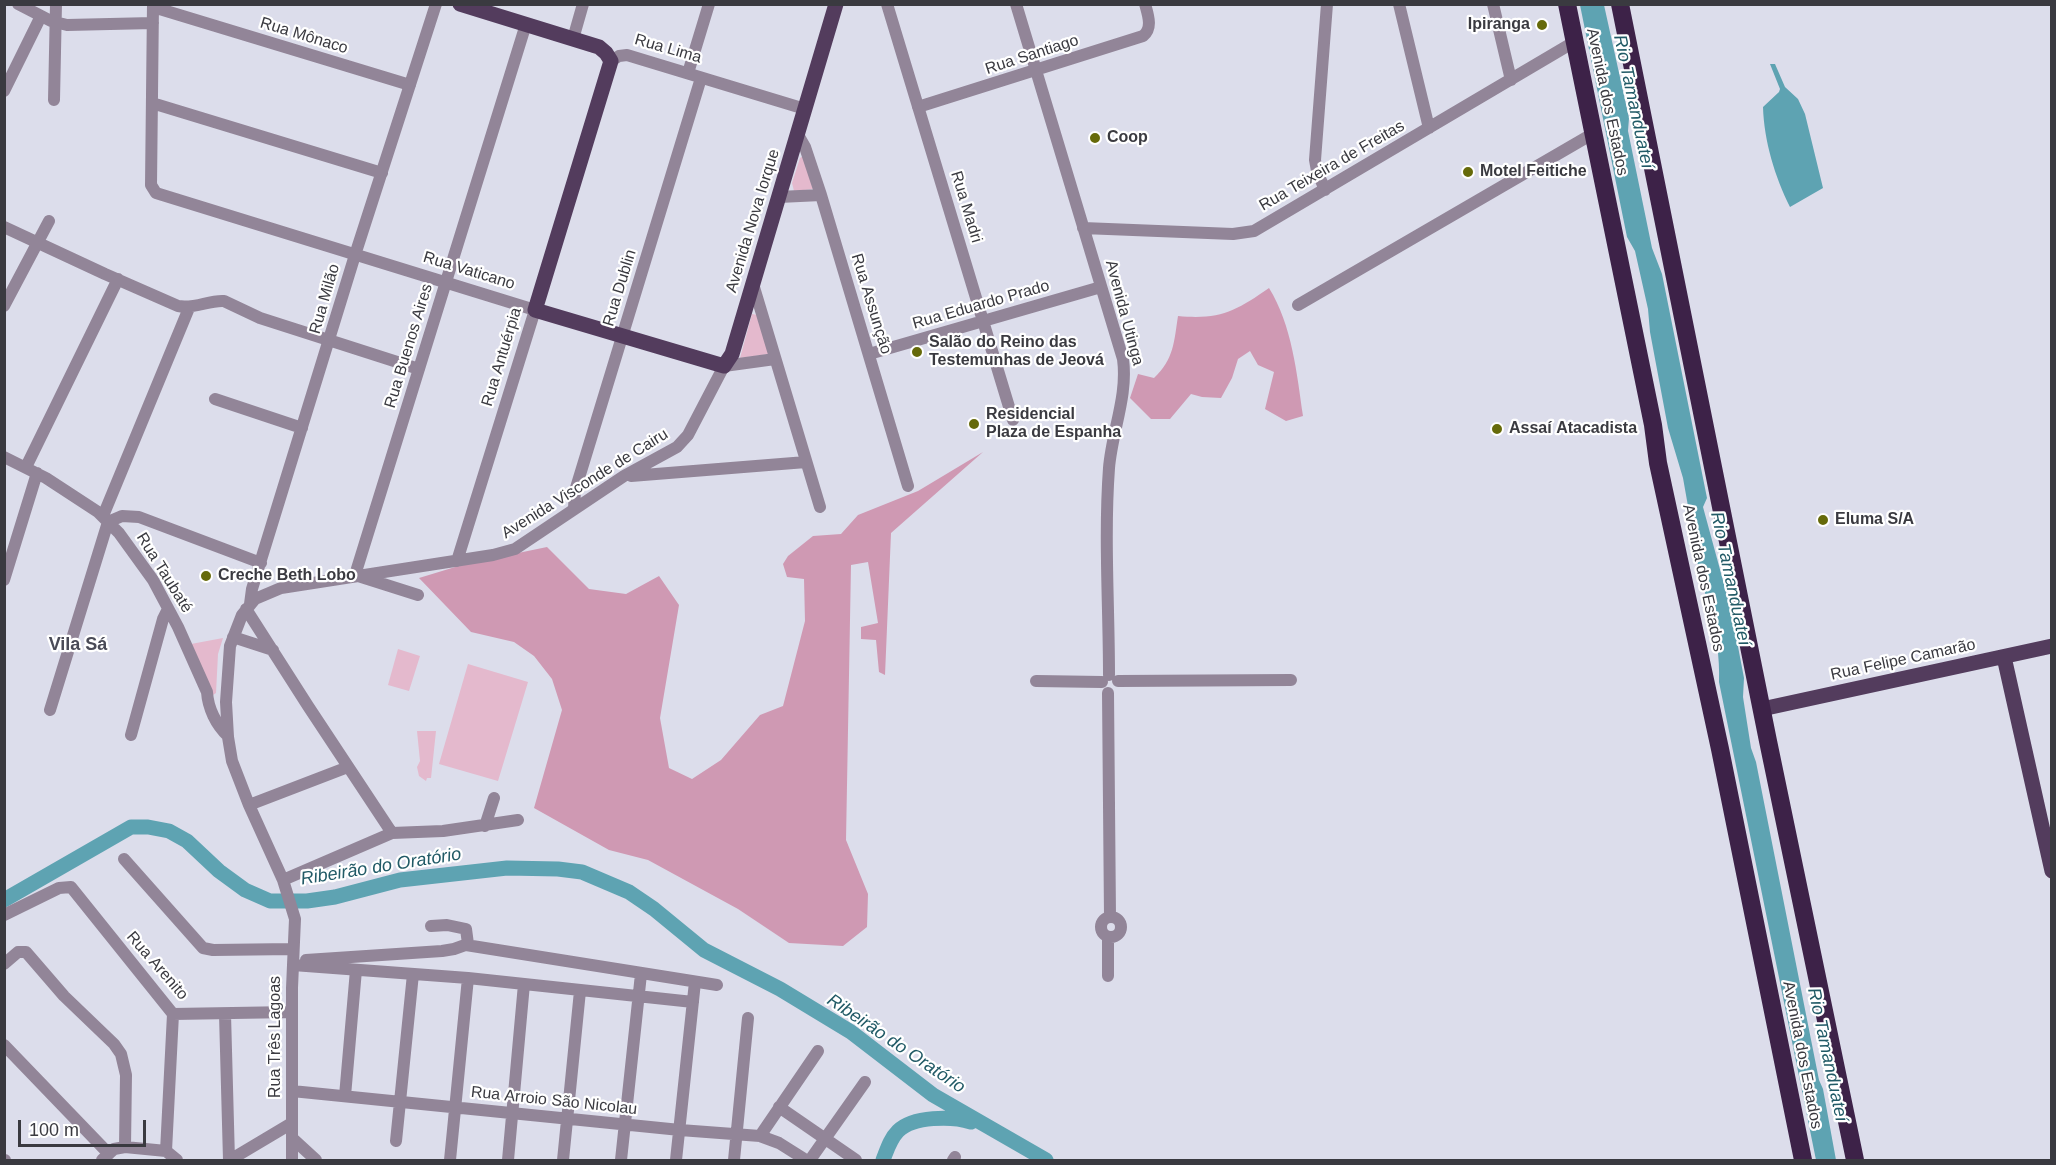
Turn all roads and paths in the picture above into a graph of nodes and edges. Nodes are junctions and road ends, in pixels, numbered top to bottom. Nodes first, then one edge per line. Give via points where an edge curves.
1 (18, 4) edge
2 (56, 4) edge
3 (436, 4) edge
4 (460, 4) edge
5 (583, 4) edge
6 (709, 4) edge
7 (836, 4) edge
8 (886, 4) edge
9 (1016, 4) edge
10 (1145, 4) edge
11 (1328, 4) edge
12 (1399, 4) edge
13 (1493, 4) edge
14 (1567, 4) edge
15 (1620, 4) edge
16 (153, 6) edge
17 (482, 8) edge
18 (41, 16) junction
19 (55, 22) junction
20 (153, 23) junction
21 (526, 24) junction
22 (30, 38) junction
23 (573, 39) junction
24 (1574, 42) junction
25 (55, 45) junction
26 (611, 61) junction
27 (1037, 71) junction
28 (688, 74) junction
29 (701, 78) junction
30 (1511, 80) junction
31 (410, 85) junction
32 (4, 91) edge
33 (54, 99) dead end
34 (152, 103) junction
35 (918, 107) junction
36 (805, 109) junction
37 (1429, 128) junction
38 (797, 133) junction
39 (1594, 133) junction
40 (382, 172) junction
41 (1325, 190) junction
42 (821, 195) junction
43 (778, 197) junction
44 (49, 221) dead end
45 (4, 227) edge
46 (1083, 228) junction
47 (37, 243) junction
48 (355, 255) junction
49 (118, 279) junction
50 (446, 282) junction
51 (753, 284) junction
52 (1101, 287) junction
53 (1298, 305) dead end
54 (4, 306) edge
55 (189, 308) junction
56 (535, 310) junction
57 (984, 321) junction
58 (622, 336) junction
59 (330, 341) junction
60 (869, 354) junction
61 (775, 359) junction
62 (724, 366) junction
63 (419, 369) junction
64 (215, 399) dead end
65 (1013, 420) dead end
66 (302, 428) junction
67 (685, 440) joint
68 (4, 457) edge
69 (806, 462) junction
70 (31, 470) junction
71 (624, 477) junction
72 (908, 486) dead end
73 (820, 507) dead end
74 (574, 508) junction
75 (106, 519) junction
76 (457, 561) junction
77 (7, 562) edge
78 (261, 563) junction
79 (355, 575) junction
80 (4, 580) edge
81 (418, 595) dead end
82 (248, 606) junction
83 (168, 609) junction
84 (233, 637) junction
85 (2052, 646) edge
86 (273, 650) junction
87 (2004, 657) junction
88 (1291, 680) dead end
89 (1036, 681) dead end
90 (1109, 683) junction
91 (207, 692) junction
92 (226, 702) junction
93 (1762, 709) junction
94 (50, 710) dead end
95 (131, 735) dead end
96 (228, 736) junction
97 (348, 766) junction
98 (494, 798) dead end
99 (249, 805) junction
100 (518, 820) dead end
101 (484, 826) junction
102 (392, 833) junction
103 (124, 859) dead end
104 (2052, 871) edge
105 (283, 880) junction
106 (294, 914) joint
107 (4, 915) edge
108 (431, 926) dead end
109 (466, 945) junction
110 (293, 958) junction
111 (4, 964) edge
112 (356, 970) junction
113 (412, 974) junction
114 (641, 974) junction
115 (1108, 976) dead end
116 (468, 978) junction
117 (695, 982) junction
118 (524, 984) junction
119 (717, 985) dead end
120 (580, 991) junction
121 (638, 998) junction
122 (692, 1006) junction
123 (292, 1012) junction
124 (173, 1014) junction
125 (225, 1014) junction
126 (748, 1018) dead end
127 (4, 1045) edge
128 (818, 1051) dead end
129 (865, 1082) dead end
130 (292, 1091) junction
131 (345, 1096) junction
132 (400, 1102) junction
133 (779, 1107) junction
134 (456, 1108) junction
135 (512, 1113) junction
136 (567, 1119) junction
137 (292, 1124) junction
138 (625, 1125) junction
139 (680, 1130) junction
140 (736, 1135) junction
141 (760, 1136) junction
142 (292, 1138) junction
143 (825, 1139) junction
144 (396, 1141) dead end
145 (125, 1147) junction
146 (166, 1151) junction
147 (105, 1157) edge
148 (177, 1161) edge
149 (229, 1161) edge
150 (292, 1161) edge
151 (316, 1161) edge
152 (450, 1161) edge
153 (507, 1161) edge
154 (563, 1161) edge
155 (621, 1161) edge
156 (676, 1161) edge
157 (734, 1161) edge
158 (808, 1161) edge
159 (856, 1161) edge
160 (1803, 1161) edge
161 (1855, 1161) edge

1 - 18 street
2 - 19 street
3 - 31 street, Rua Milão
4 - 17 main road, Rua Lima
5 - 23 street
6 - 28 street
7 - 36 main road, Avenida Nova Iorque
8 - 35 street, Rua Madri
9 - 27 street, Avenida Utinga
10 - 27 street, Rua Santiago via 1149,25 1143,36
11 - 41 street via 1315,160
12 - 37 street
13 - 30 street
14 - 24 highway, Avenida dos Estados
15 - 93 highway, Avenida dos Estados
16 - 20 street
16 - 31 street, Rua Mônaco
17 - 21 main road, Rua Lima
18 - 19 street
18 - 22 street
19 - 20 street
19 - 25 street
20 - 34 street
21 - 23 main road, Rua Lima
21 - 50 street, Rua Buenos Aires
22 - 25 street via 46,37
22 - 32 street
23 - 26 main road, Rua Lima via 599,47
24 - 30 street, Rua Teixeira de Freitas
24 - 39 highway, Avenida dos Estados
25 - 33 street
26 - 28 street, Rua Lima via 627,55
26 - 56 main road, Rua Antuérpia
27 - 35 street, Rua Santiago
27 - 46 street, Avenida Utinga
28 - 29 street, Rua Lima
29 - 36 street, Rua Lima
29 - 58 street, Rua Dublin
30 - 37 street, Rua Teixeira de Freitas
31 - 40 street, Rua Milão
34 - 40 street
34 - 48 street, Rua Vaticano via 151,185 156,193
35 - 57 street, Rua Madri
36 - 38 main road, Avenida Nova Iorque
37 - 41 street, Rua Teixeira de Freitas
38 - 42 street, Rua Assunção
38 - 43 main road, Avenida Nova Iorque
39 - 53 street
39 - 160 highway, Avenida dos Estados via 1658,463
40 - 48 street, Rua Milão
41 - 46 street, Rua Teixeira de Freitas via 1244,233
42 - 43 street
42 - 60 street, Rua Assunção
43 - 51 main road, Avenida Nova Iorque
44 - 47 street
45 - 47 street
46 - 52 street, Avenida Utinga
47 - 49 street
47 - 54 street
48 - 50 street, Rua Vaticano
48 - 59 street, Rua Milão
49 - 55 street
49 - 70 street
50 - 56 street, Rua Vaticano
50 - 63 street, Rua Buenos Aires
51 - 61 street
51 - 62 main road, Avenida Nova Iorque via 732,354
52 - 57 street, Rua Eduardo Prado
52 - 90 street, Avenida Utinga via 1124,370 1108,494
55 - 59 street via 224,302
55 - 75 street
56 - 58 main road, Rua Vaticano
56 - 76 street, Rua Antuérpia
57 - 60 street, Rua Eduardo Prado
57 - 65 street, Rua Madri
58 - 62 main road, Rua Vaticano
58 - 74 street, Rua Dublin via 575,491
59 - 63 street
59 - 66 street, Rua Milão
60 - 72 street, Rua Assunção
61 - 62 street, Rua Vaticano
61 - 69 street
62 - 67 street, Avenida Nova Iorque
63 - 79 street, Rua Buenos Aires
64 - 66 street
66 - 78 street, Rua Milão
67 - 71 street, Avenida Visconde de Cairu
68 - 70 street, Rua Taubaté
69 - 71 street
69 - 73 street
70 - 75 street, Rua Taubaté
70 - 77 street
71 - 74 street, Avenida Visconde de Cairu
74 - 76 street, Avenida Visconde de Cairu via 514,549
75 - 78 street via 139,517
75 - 83 street, Rua Taubaté via 142,564
75 - 94 street
76 - 79 street, Avenida Visconde de Cairu
77 - 80 street
78 - 82 street, Rua Milão
79 - 81 street
79 - 82 street, Avenida Visconde de Cairu via 274,590
82 - 84 street
82 - 86 street
83 - 91 street, Rua Taubaté
83 - 95 street
84 - 86 street
84 - 92 street
85 - 87 main road, Rua Felipe Camarão
86 - 97 street
87 - 93 main road, Rua Felipe Camarão
87 - 104 main road
88 - 90 street
89 - 90 street
90 - 115 street, Avenida Utinga via 1110,917 1100,924 1108,937
91 - 92 street
91 - 96 street, Rua Taubaté via 216,720
92 - 96 street
93 - 161 highway, Avenida dos Estados
96 - 99 street, Rua Taubaté via 232,761
97 - 99 street
97 - 102 street
98 - 101 street
99 - 105 street, Rua Taubaté
100 - 101 street
101 - 102 street
102 - 105 street
103 - 110 street via 203,948
105 - 106 street, Rua Taubaté
106 - 110 street, Rua Três Lagoas
107 - 124 street, Rua Arenito via 59,888 74,889
108 - 109 street via 466,929
109 - 110 street via 442,951
109 - 114 street
110 - 112 street
110 - 123 street, Rua Três Lagoas
111 - 145 street via 18,951 26,952 121,1054 126,1076
112 - 113 street
112 - 131 street
113 - 116 street
113 - 132 street
114 - 117 street
114 - 121 street
116 - 118 street
116 - 134 street
117 - 119 street
117 - 122 street
118 - 120 street
118 - 135 street
120 - 121 street
120 - 136 street
121 - 122 street
121 - 138 street
122 - 139 street
123 - 125 street, Rua Arenito
123 - 130 street, Rua Três Lagoas
124 - 125 street, Rua Arenito
124 - 146 street
125 - 149 street
126 - 140 street
127 - 147 street
128 - 133 street
129 - 143 street
130 - 131 street, Rua Arroio São Nicolau
130 - 137 street, Rua Três Lagoas
131 - 132 street, Rua Arroio São Nicolau
132 - 134 street, Rua Arroio São Nicolau
132 - 144 street
133 - 141 street
133 - 143 street
134 - 135 street, Rua Arroio São Nicolau
134 - 152 street
135 - 136 street, Rua Arroio São Nicolau
135 - 153 street
136 - 138 street, Rua Arroio São Nicolau
136 - 154 street
137 - 142 street, Rua Três Lagoas
137 - 149 street
138 - 139 street, Rua Arroio São Nicolau
138 - 155 street
139 - 140 street, Rua Arroio São Nicolau
139 - 156 street
140 - 141 street, Rua Arroio São Nicolau
140 - 157 street
141 - 158 street, Rua Arroio São Nicolau
142 - 150 street, Rua Três Lagoas
142 - 151 street
143 - 158 street
143 - 159 street
145 - 146 street
145 - 147 street via 114,1149
146 - 148 street

